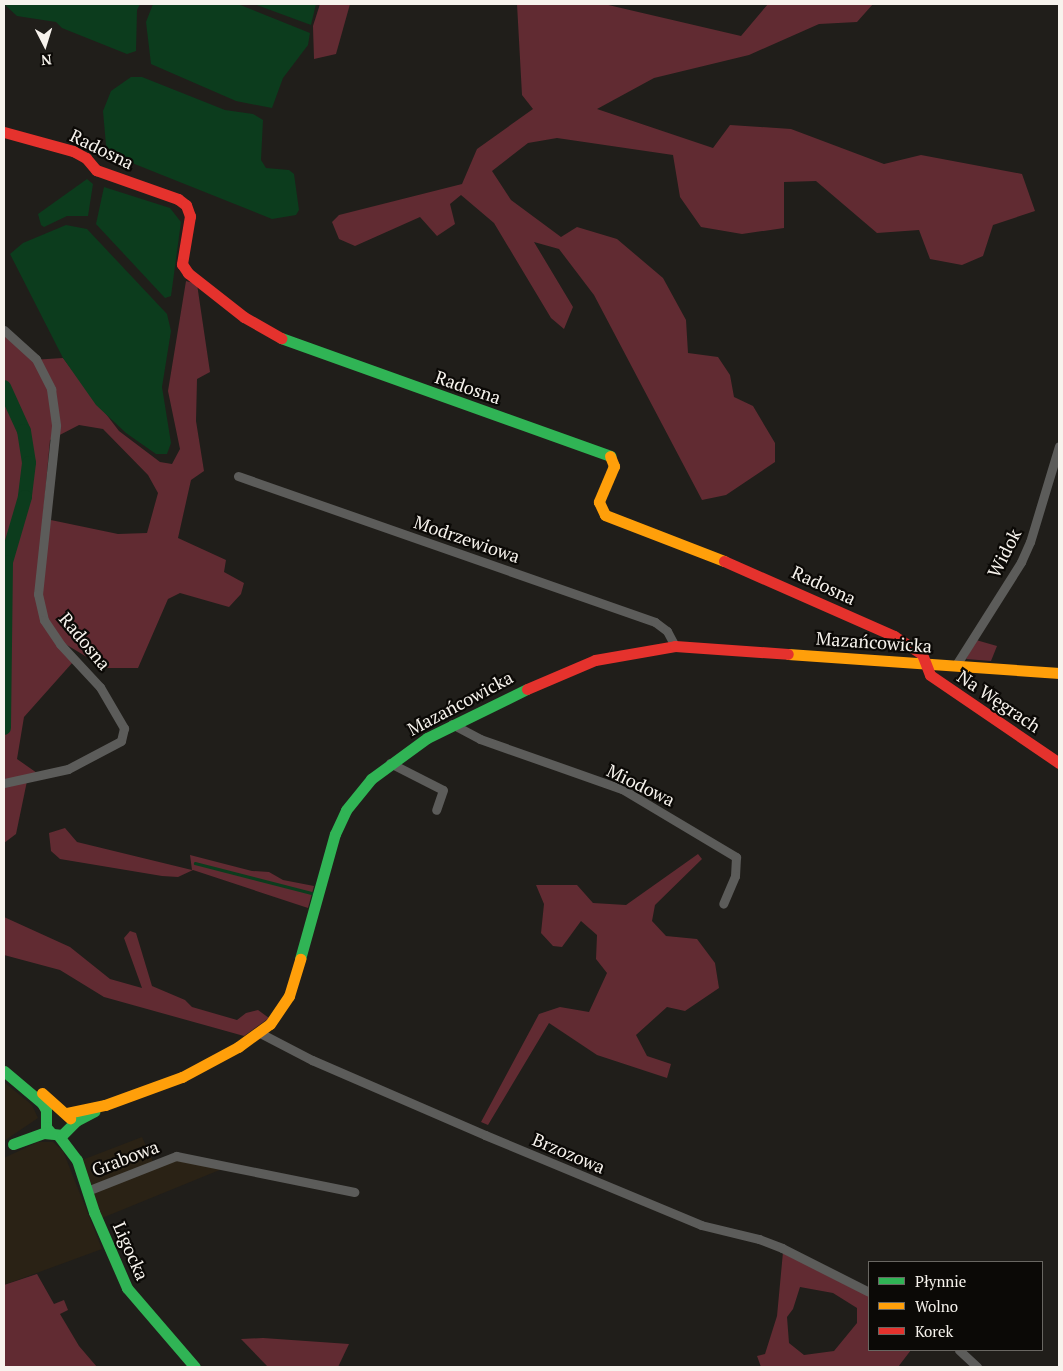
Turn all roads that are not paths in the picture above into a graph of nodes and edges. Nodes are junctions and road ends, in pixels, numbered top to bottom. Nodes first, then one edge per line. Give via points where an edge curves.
1 (4, 132) edge
2 (4, 330) edge
3 (1059, 446) edge
4 (238, 476) dead end
5 (675, 646) junction
6 (925, 663) junction
7 (956, 665) junction
8 (1059, 673) edge
9 (452, 724) junction
10 (390, 763) junction
11 (1059, 763) edge
12 (4, 783) edge
13 (436, 810) dead end
14 (723, 904) dead end
15 (260, 1033) junction
16 (4, 1071) edge
17 (23, 1085) junction
18 (105, 1105) junction
19 (63, 1111) junction
20 (57, 1127) junction
21 (9, 1147) edge
22 (86, 1191) junction
23 (354, 1192) dead end
24 (868, 1291) edge
25 (960, 1351) edge
26 (196, 1367) edge
27 (977, 1367) edge

1 - 6 street, Radosna via 73,151 86,158 96,170 178,199 186,205 190,216 182,264 188,273 244,317 276,336 610,455 614,466 599,502 605,515 764,576 894,636 922,654
2 - 12 street, Radosna via 36,359 51,389 56,426 38,594 44,620 60,644 100,687 124,728 121,741 68,769
3 - 7 street, Widok via 1021,562
4 - 5 street, Modrzewiowa via 655,622 668,631
5 - 6 street, Mazańcowicka
5 - 9 street, Mazańcowicka via 595,660 561,672
6 - 7 street, Mazańcowicka
6 - 11 street, Na Węgrach via 930,675
7 - 8 street, Mazańcowicka
9 - 10 street, Mazańcowicka
9 - 14 street, Miodowa via 480,739 622,789 736,857 735,876
10 - 13 street via 443,790
10 - 15 street, Mazańcowicka via 371,779 346,810 328,857 289,996
15 - 18 street, Mazańcowicka via 182,1077
15 - 24 street, Brzozowa via 312,1060 476,1132 692,1222 782,1248
16 - 17 street
17 - 19 street via 41,1093
17 - 20 street via 42,1103
18 - 19 street, Mazańcowicka
18 - 20 street
19 - 20 street
19 - 20 street
20 - 21 street
20 - 22 street, Ligocka via 77,1160
22 - 23 street, Grabowa via 176,1156
22 - 26 street, Ligocka via 126,1288
25 - 27 street

